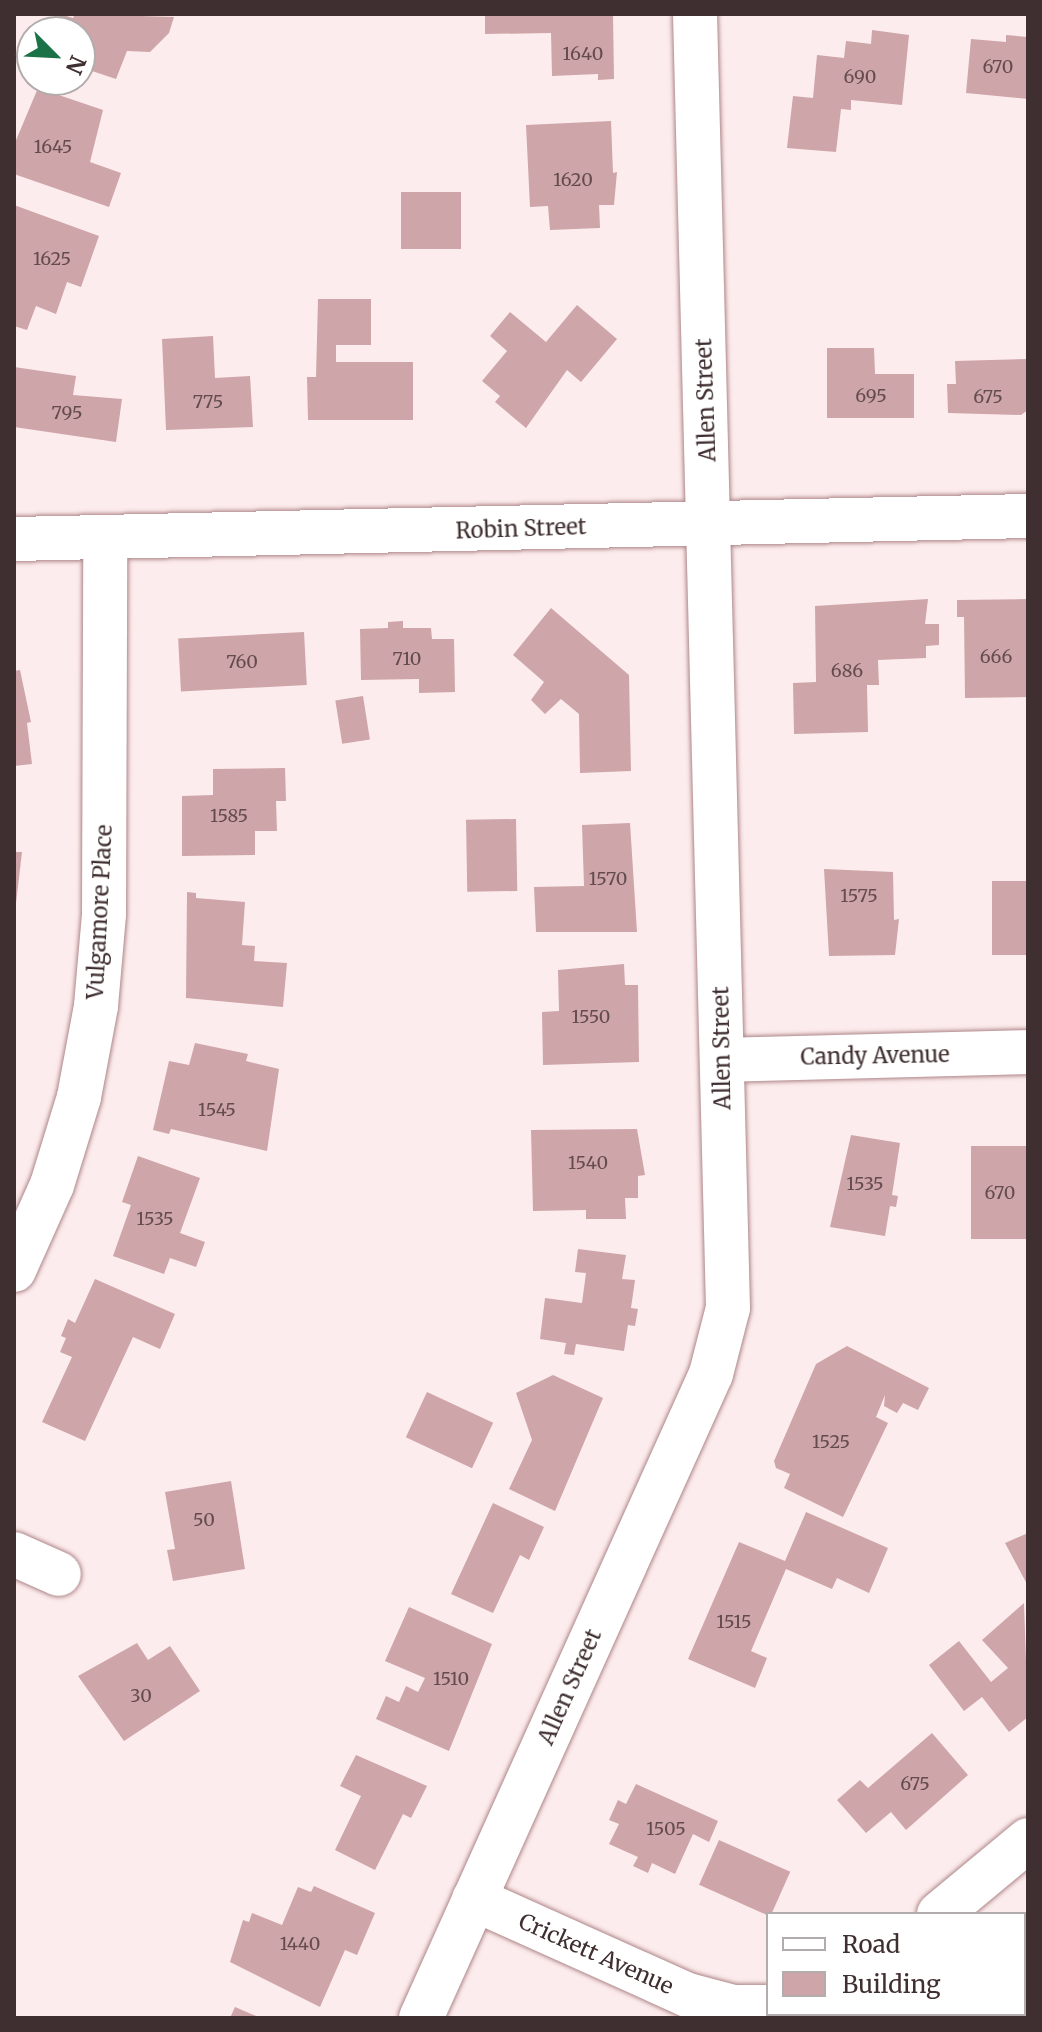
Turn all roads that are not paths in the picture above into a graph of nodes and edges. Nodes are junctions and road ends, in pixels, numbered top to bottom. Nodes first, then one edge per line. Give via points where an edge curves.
1 (695, 14) edge
2 (1028, 516) edge
3 (709, 523) junction
4 (14, 539) edge
5 (105, 541) junction
6 (1028, 1052) edge
7 (722, 1060) junction
8 (14, 1270) edge
9 (14, 1554) edge
10 (59, 1574) dead end
11 (1028, 1840) edge
12 (474, 1899) junction
13 (941, 1912) edge
14 (766, 2007) edge
15 (421, 2018) edge

1 - 3 street, Allen Street
2 - 3 street, Robin Street
3 - 5 street, Robin Street
3 - 7 street, Allen Street
4 - 5 street, Robin Street
5 - 8 street, Vulgamore Place via 104,914 96,1006 61,1156
6 - 7 street, Candy Avenue
7 - 12 street, Allen Street via 728,1308 720,1349
9 - 10 street
11 - 13 street
12 - 14 street, Crickett Avenue via 688,1995 733,2007
12 - 15 street, Allen Street

